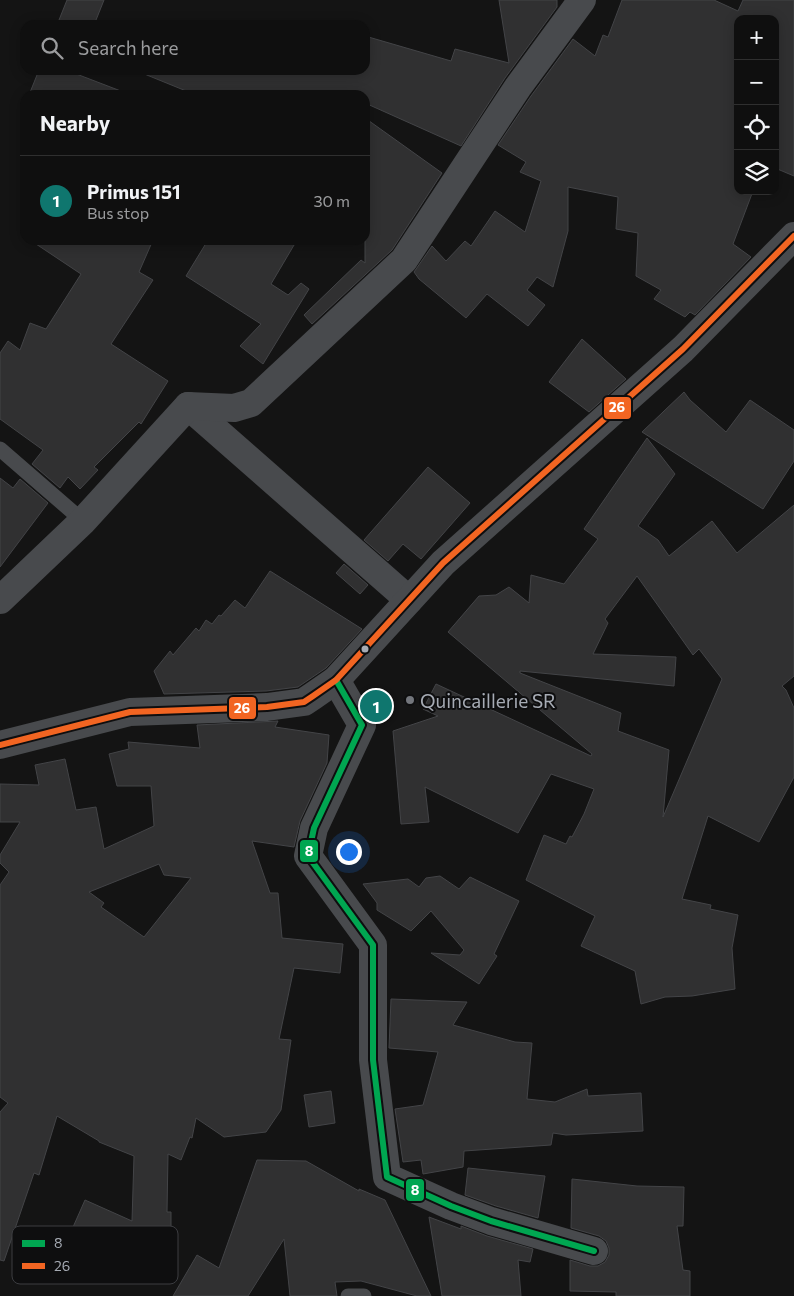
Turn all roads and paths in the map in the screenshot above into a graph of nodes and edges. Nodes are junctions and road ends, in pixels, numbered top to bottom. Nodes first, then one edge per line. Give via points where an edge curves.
1 (582, 0) edge
2 (794, 236) edge
3 (188, 406) junction
4 (0, 449) edge
5 (83, 521) junction
6 (0, 600) edge
7 (409, 600) junction
8 (336, 680) junction
9 (0, 745) edge
10 (594, 1251) dead end
11 (348, 1296) edge
12 (364, 1296) edge

1 - 3 street via 518,87 404,260 251,403 234,408
2 - 7 street via 683,349 443,563
3 - 5 street
3 - 7 street
4 - 5 lane
5 - 6 street
7 - 8 street
8 - 9 street via 304,702 267,707 130,712
8 - 10 street via 362,725 314,828 308,856 373,945 373,1060 387,1177 491,1221
11 - 12 lane

